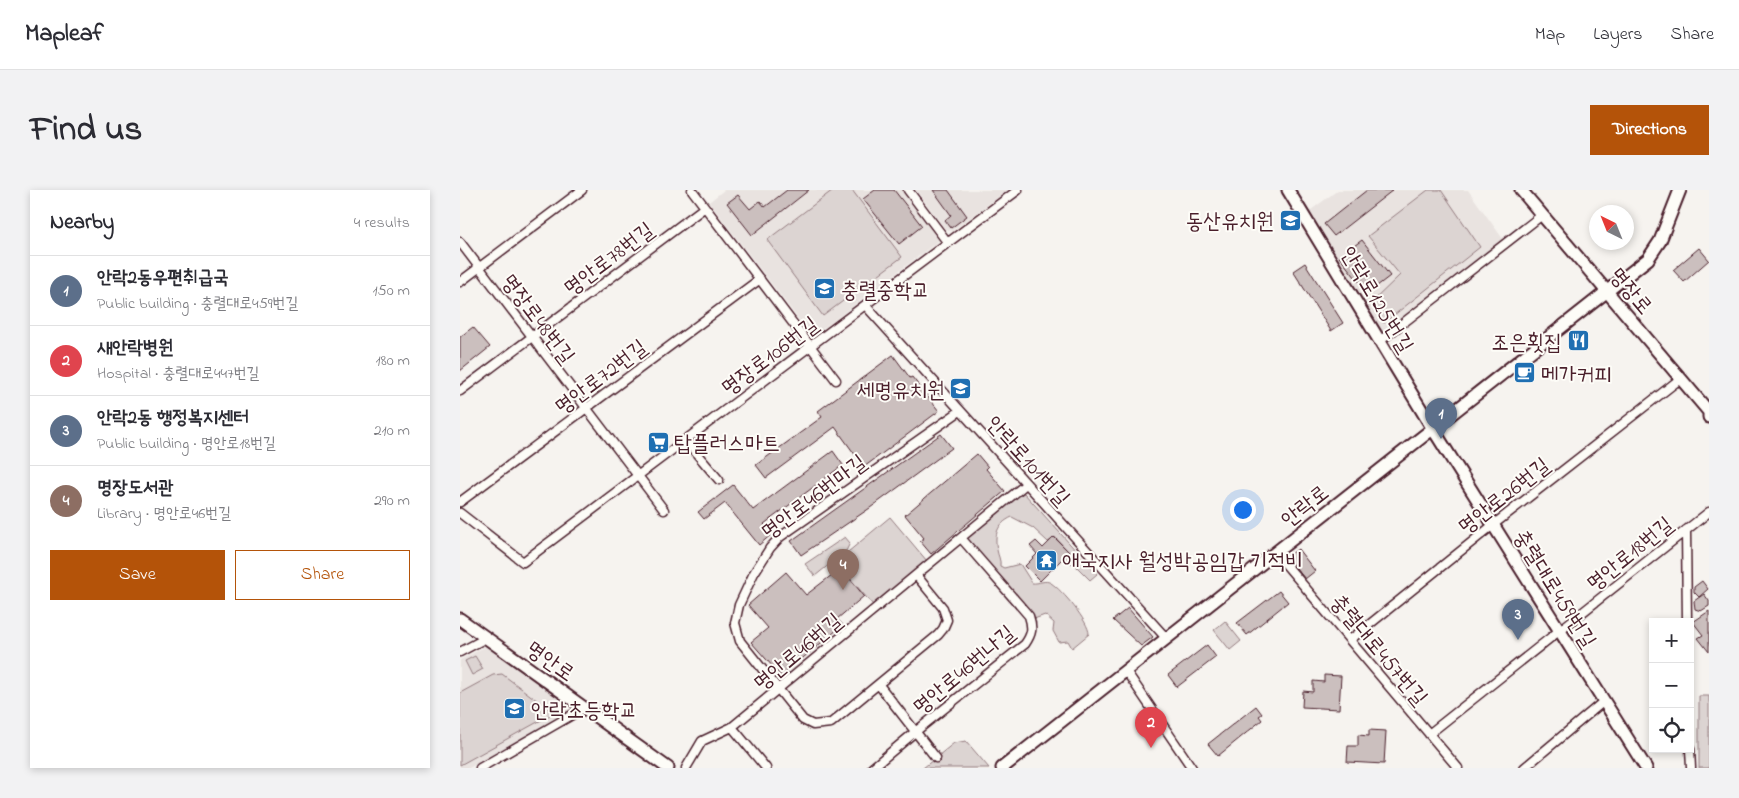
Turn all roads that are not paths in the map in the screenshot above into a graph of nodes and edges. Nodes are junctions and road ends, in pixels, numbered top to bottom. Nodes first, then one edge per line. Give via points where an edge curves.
1 (582, 190) edge
2 (692, 190) edge
3 (908, 190) edge
4 (1018, 190) edge
5 (1288, 190) edge
6 (1521, 190) edge
7 (1680, 190) edge
8 (705, 207) junction
9 (1542, 215) junction
10 (460, 242) edge
11 (948, 243) junction
12 (479, 267) junction
13 (760, 279) junction
14 (460, 282) edge
15 (1607, 292) junction
16 (865, 305) junction
17 (532, 337) junction
18 (1380, 341) junction
19 (810, 346) junction
20 (1680, 379) junction
21 (836, 380) dead end
22 (460, 391) edge
23 (586, 408) junction
24 (960, 411) junction
25 (1709, 417) edge
26 (1433, 429) junction
27 (685, 440) junction
28 (638, 476) junction
29 (719, 480) dead end
30 (1026, 484) junction
31 (460, 502) edge
32 (664, 510) dead end
33 (1709, 512) edge
34 (460, 514) edge
35 (1493, 525) junction
36 (1686, 530) junction
37 (961, 538) junction
38 (1276, 553) junction
39 (916, 575) junction
40 (1686, 618) edge
41 (460, 619) edge
42 (1560, 631) junction
43 (486, 638) junction
44 (1167, 639) junction
45 (1350, 640) junction
46 (460, 652) edge
47 (1126, 671) junction
48 (879, 685) junction
49 (778, 688) junction
50 (1604, 701) junction
51 (584, 708) junction
52 (732, 726) junction
53 (915, 732) junction
54 (1429, 734) junction
55 (1690, 753) edge
56 (936, 758) dead end
57 (1189, 767) edge
58 (480, 768) edge
59 (668, 768) edge
60 (686, 768) edge
61 (766, 768) edge
62 (872, 768) edge
63 (1002, 768) edge
64 (1458, 768) edge
65 (1524, 768) edge
66 (1646, 768) edge
67 (1691, 768) edge

1 - 12 street
2 - 8 street
3 - 11 street
4 - 11 street, 명장로106번길
5 - 18 main road, 안락로125번길
6 - 9 main road, 명장로
7 - 15 main road, 안락로 via 1655,250
8 - 13 street
8 - 17 street, 명안로78번길
9 - 15 main road, 명장로
9 - 18 street
10 - 12 street, 명장로48번길
11 - 16 street, 명장로106번길
12 - 14 street
12 - 17 street, 명장로48번길
13 - 19 street
13 - 23 street, 명안로72번길
15 - 20 main road, 명장로
15 - 26 main road, 안락로
16 - 19 street, 명장로106번길
16 - 24 street, 안락로101번길
17 - 22 street, 명안로78번길
17 - 23 street, 명장로48번길
18 - 26 main road, 안락로125번길
19 - 21 street
19 - 27 street, 명장로106번길
20 - 25 main road, 명장로 via 1709,412
20 - 35 street, 명안로26번길
23 - 28 street, 명장로48번길
23 - 31 street, 명안로72번길
24 - 30 street, 안락로101번길
24 - 49 street, 명안로46번마길 via 780,537 766,553 739,605 736,624 740,641
26 - 35 main road, 충렬대로459번길
26 - 38 main road, 안락로
27 - 28 street, 명장로106번길
27 - 29 street
28 - 32 street, 명장로48번길
28 - 34 street, 명장로106번길 via 523,562
30 - 37 street, 명안로46번길
30 - 44 street, 안락로101번길
33 - 36 street, 명안로18번길
35 - 42 main road, 충렬대로459번길
35 - 45 street, 명안로26번길
36 - 40 street
36 - 42 street, 명안로18번길
37 - 39 street, 명안로46번길
37 - 53 street, 명안로46번나길 via 1029,616 1031,635 1025,644
38 - 44 main road, 안락로
38 - 45 street, 충렬대로457번길
39 - 48 street, 명안로46번마길 via 943,608 947,620 938,636
39 - 49 street, 명안로46번길
41 - 43 main road, 명안로
42 - 50 main road, 충렬대로459번길
42 - 54 street, 명안로18번길
43 - 46 street
43 - 51 main road, 명안로
44 - 47 main road, 안락로
45 - 54 street, 충렬대로457번길
47 - 57 street
47 - 63 main road, 안락로
48 - 49 street, 명안로46번마길 via 831,723 820,726 803,720
48 - 53 street
49 - 52 street, 명안로46번길
50 - 65 street
50 - 66 main road, 충렬대로459번길
51 - 58 street
51 - 59 main road, 명안로
52 - 60 street, 명안로46번길 via 702,741
52 - 61 street
53 - 56 street, 명안로46번나길
53 - 62 street, 명안로46번나길
54 - 64 street, 충렬대로457번길
55 - 67 street

